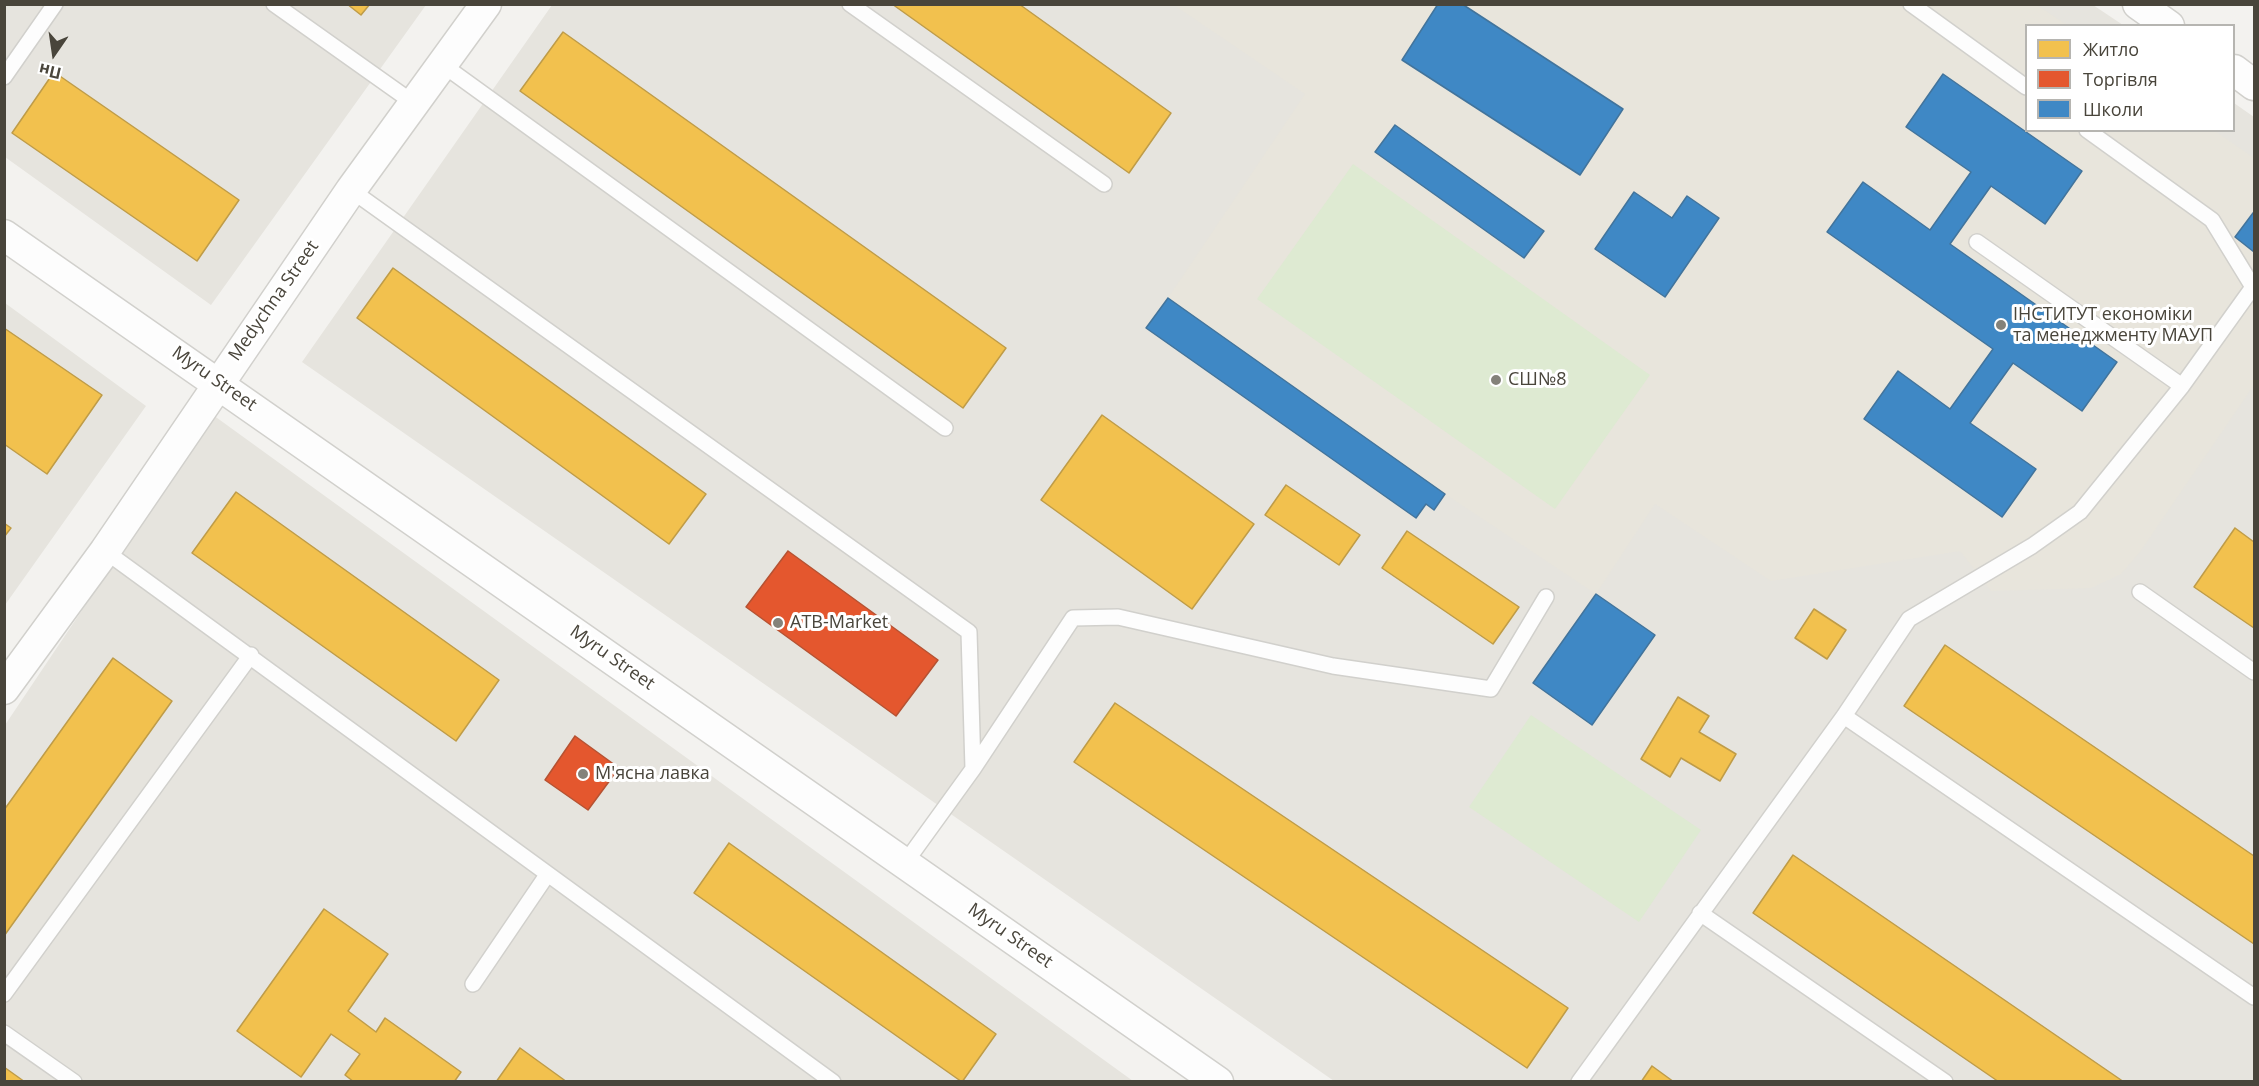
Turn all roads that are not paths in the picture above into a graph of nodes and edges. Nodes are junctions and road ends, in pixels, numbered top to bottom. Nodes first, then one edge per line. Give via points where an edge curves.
1 (55, 4) edge
2 (274, 4) edge
3 (486, 4) edge
4 (850, 4) edge
5 (1911, 4) edge
6 (2138, 4) edge
7 (2166, 24) edge
8 (443, 65) junction
9 (2235, 71) edge
10 (4, 77) edge
11 (2254, 85) edge
12 (2025, 86) edge
13 (415, 104) junction
14 (2090, 132) edge
15 (1104, 184) dead end
16 (351, 190) junction
17 (4, 235) edge
18 (1977, 242) dead end
19 (218, 382) junction
20 (2182, 386) junction
21 (945, 428) dead end
22 (105, 551) junction
23 (2140, 592) dead end
24 (1546, 597) dead end
25 (251, 655) junction
26 (2254, 672) edge
27 (4, 689) edge
28 (1844, 716) junction
29 (973, 769) junction
30 (905, 862) junction
31 (547, 875) junction
32 (1700, 913) junction
33 (474, 984) dead end
34 (4, 994) edge
35 (2254, 997) edge
36 (4, 1033) edge
37 (74, 1082) edge
38 (833, 1082) edge
39 (1218, 1082) edge
40 (1579, 1082) edge
41 (1945, 1082) edge

1 - 10 lane
2 - 13 lane
3 - 8 street, Medychna Street
4 - 15 lane
5 - 12 lane
6 - 7 street
8 - 13 street, Medychna Street
8 - 21 lane
9 - 11 street
13 - 16 street, Medychna Street
14 - 20 lane via 2212,220 2253,288
16 - 19 street, Medychna Street
16 - 29 lane via 969,632
17 - 19 street, Myru Street
18 - 20 lane
19 - 22 street, Medychna Street
19 - 30 street, Myru Street
20 - 28 lane via 2080,512 2032,546 1909,619
22 - 25 lane
22 - 27 street, Medychna Street
23 - 26 lane
24 - 29 lane via 1491,689 1333,666 1118,617 1073,618
25 - 31 lane
25 - 34 lane
28 - 32 lane
28 - 35 lane
29 - 30 lane
30 - 39 street, Myru Street
31 - 33 lane
31 - 38 lane
32 - 40 lane
32 - 41 lane
36 - 37 lane

